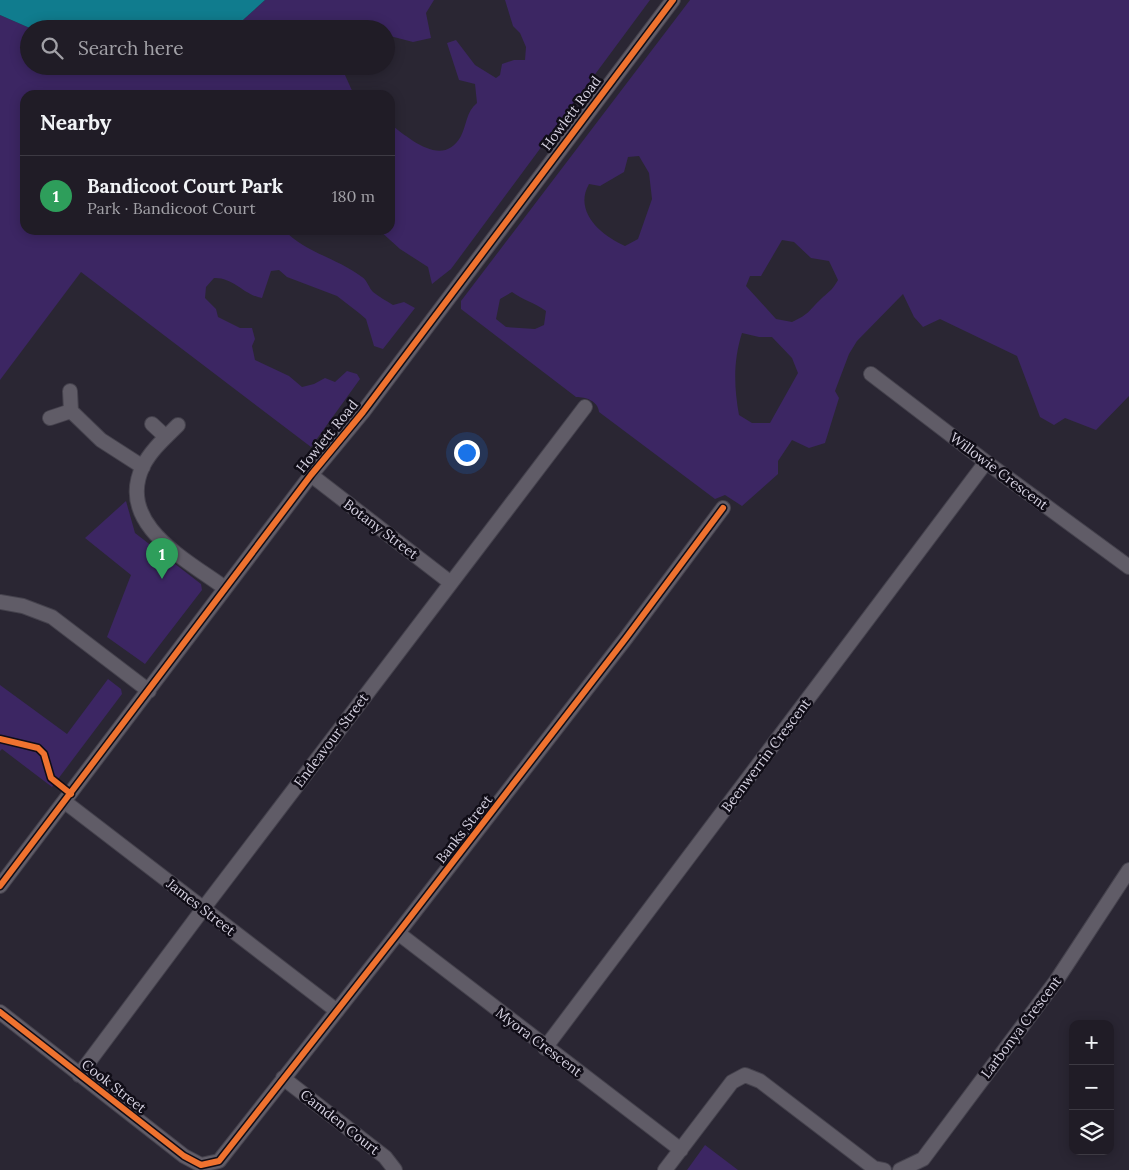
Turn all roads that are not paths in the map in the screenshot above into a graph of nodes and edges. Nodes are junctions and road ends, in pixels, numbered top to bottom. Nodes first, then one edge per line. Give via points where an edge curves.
1 (673, 0) edge
2 (871, 374) dead end
3 (70, 391) dead end
4 (585, 407) dead end
5 (71, 411) junction
6 (50, 418) dead end
7 (152, 424) dead end
8 (178, 425) dead end
9 (166, 437) junction
10 (986, 462) junction
11 (143, 467) junction
12 (310, 475) junction
13 (723, 508) dead end
14 (1128, 564) edge
15 (451, 583) junction
16 (225, 588) junction
17 (0, 602) edge
18 (149, 691) junction
19 (65, 802) junction
20 (1129, 870) edge
21 (0, 886) edge
22 (203, 909) junction
23 (398, 934) junction
24 (337, 1010) junction
25 (0, 1012) edge
26 (545, 1048) junction
27 (79, 1075) junction
28 (283, 1078) junction
29 (681, 1150) junction
30 (219, 1161) joint
31 (395, 1170) edge
32 (665, 1170) edge
33 (884, 1170) edge
34 (900, 1170) edge

1 - 12 street, Howlett Road via 363,412
2 - 10 street, Willowie Crescent
3 - 5 street
4 - 15 street, Endeavour Street
5 - 6 street
5 - 11 street via 101,440
7 - 9 street
8 - 9 street
9 - 11 street
10 - 14 street, Willowie Crescent
10 - 26 street, Beenwerrin Crescent
11 - 16 street via 136,491 139,512 151,532
12 - 15 street, Botany Street
12 - 16 street, Howlett Road
13 - 23 street, Banks Street
15 - 22 street, Endeavour Street
16 - 18 street, Howlett Road
17 - 18 street via 30,608 52,617
18 - 19 street, Howlett Road
19 - 21 street, Howlett Road
19 - 22 street, James Street
20 - 34 street, Larbonya Crescent via 1056,981 923,1159
22 - 24 street, James Street
22 - 27 street, Endeavour Street
23 - 24 street, Banks Street
23 - 26 street, Myora Crescent
24 - 28 street, Banks Street
25 - 27 street, Cook Street
26 - 29 street, Myora Crescent
27 - 30 street, Cook Street via 184,1156 201,1165
28 - 30 street, Banks Street
28 - 31 street, Camden Court via 385,1157
29 - 32 street
29 - 33 street via 732,1082 745,1075 760,1081 874,1168

